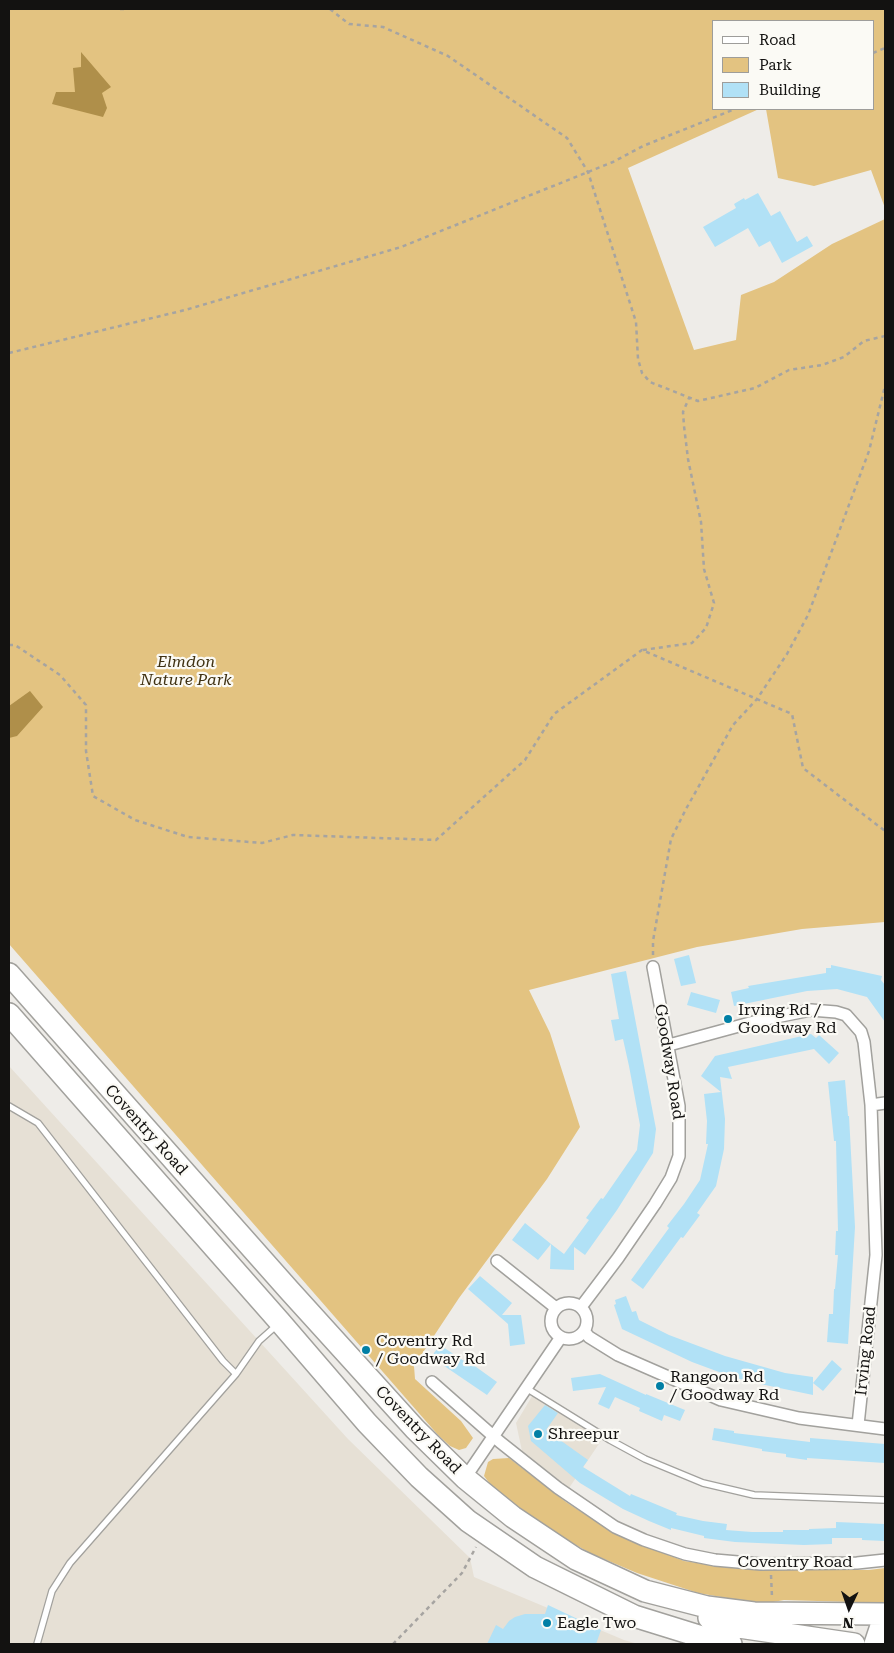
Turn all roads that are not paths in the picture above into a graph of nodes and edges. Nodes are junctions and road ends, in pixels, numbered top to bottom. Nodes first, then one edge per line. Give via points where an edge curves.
1 (653, 967) road end
2 (9, 974) edge
3 (9, 1014) edge
4 (669, 1045) junction
5 (885, 1103) edge
6 (871, 1105) junction
7 (9, 1106) edge
8 (497, 1261) dead end
9 (581, 1307) junction
10 (556, 1308) junction
11 (280, 1322) junction
12 (584, 1332) junction
13 (561, 1337) junction
14 (236, 1374) junction
15 (432, 1382) dead end
16 (526, 1388) junction
17 (858, 1425) junction
18 (885, 1429) edge
19 (493, 1435) junction
20 (465, 1478) junction
21 (885, 1500) edge
22 (885, 1560) edge
23 (645, 1591) junction
24 (885, 1615) edge
25 (37, 1644) edge
26 (730, 1644) edge
27 (854, 1644) edge
28 (875, 1644) edge

1 - 4 street, Goodway Road
2 - 20 highway, Coventry Road via 346,1354
3 - 11 highway, Coventry Road
4 - 6 street, Irving Road via 811,1010 836,1012 846,1015 861,1032
4 - 9 street, Goodway Road via 679,1106 679,1156 671,1178 655,1204
5 - 6 street
6 - 17 street, Irving Road via 876,1255
7 - 14 lane via 38,1123
8 - 10 street
9 - 10 street via 566,1303
9 - 12 street via 587,1318
10 - 13 street via 551,1324
11 - 14 lane via 260,1341
11 - 26 highway, Coventry Road via 367,1423 418,1477 468,1522 535,1567 634,1616
12 - 13 street via 573,1338
12 - 17 street via 618,1355 721,1400 799,1418
13 - 16 street
14 - 25 lane via 70,1563 52,1591
15 - 19 street, Coventry Road
16 - 19 street
16 - 21 lane via 645,1460 703,1483 754,1495
17 - 18 street
19 - 20 street
19 - 22 street, Coventry Road via 584,1508 644,1540 685,1554 770,1564
20 - 23 highway, Coventry Road via 513,1517 576,1559
23 - 24 highway, Coventry Road via 707,1607 754,1613
23 - 27 highway via 678,1608 739,1627
24 - 28 highway

